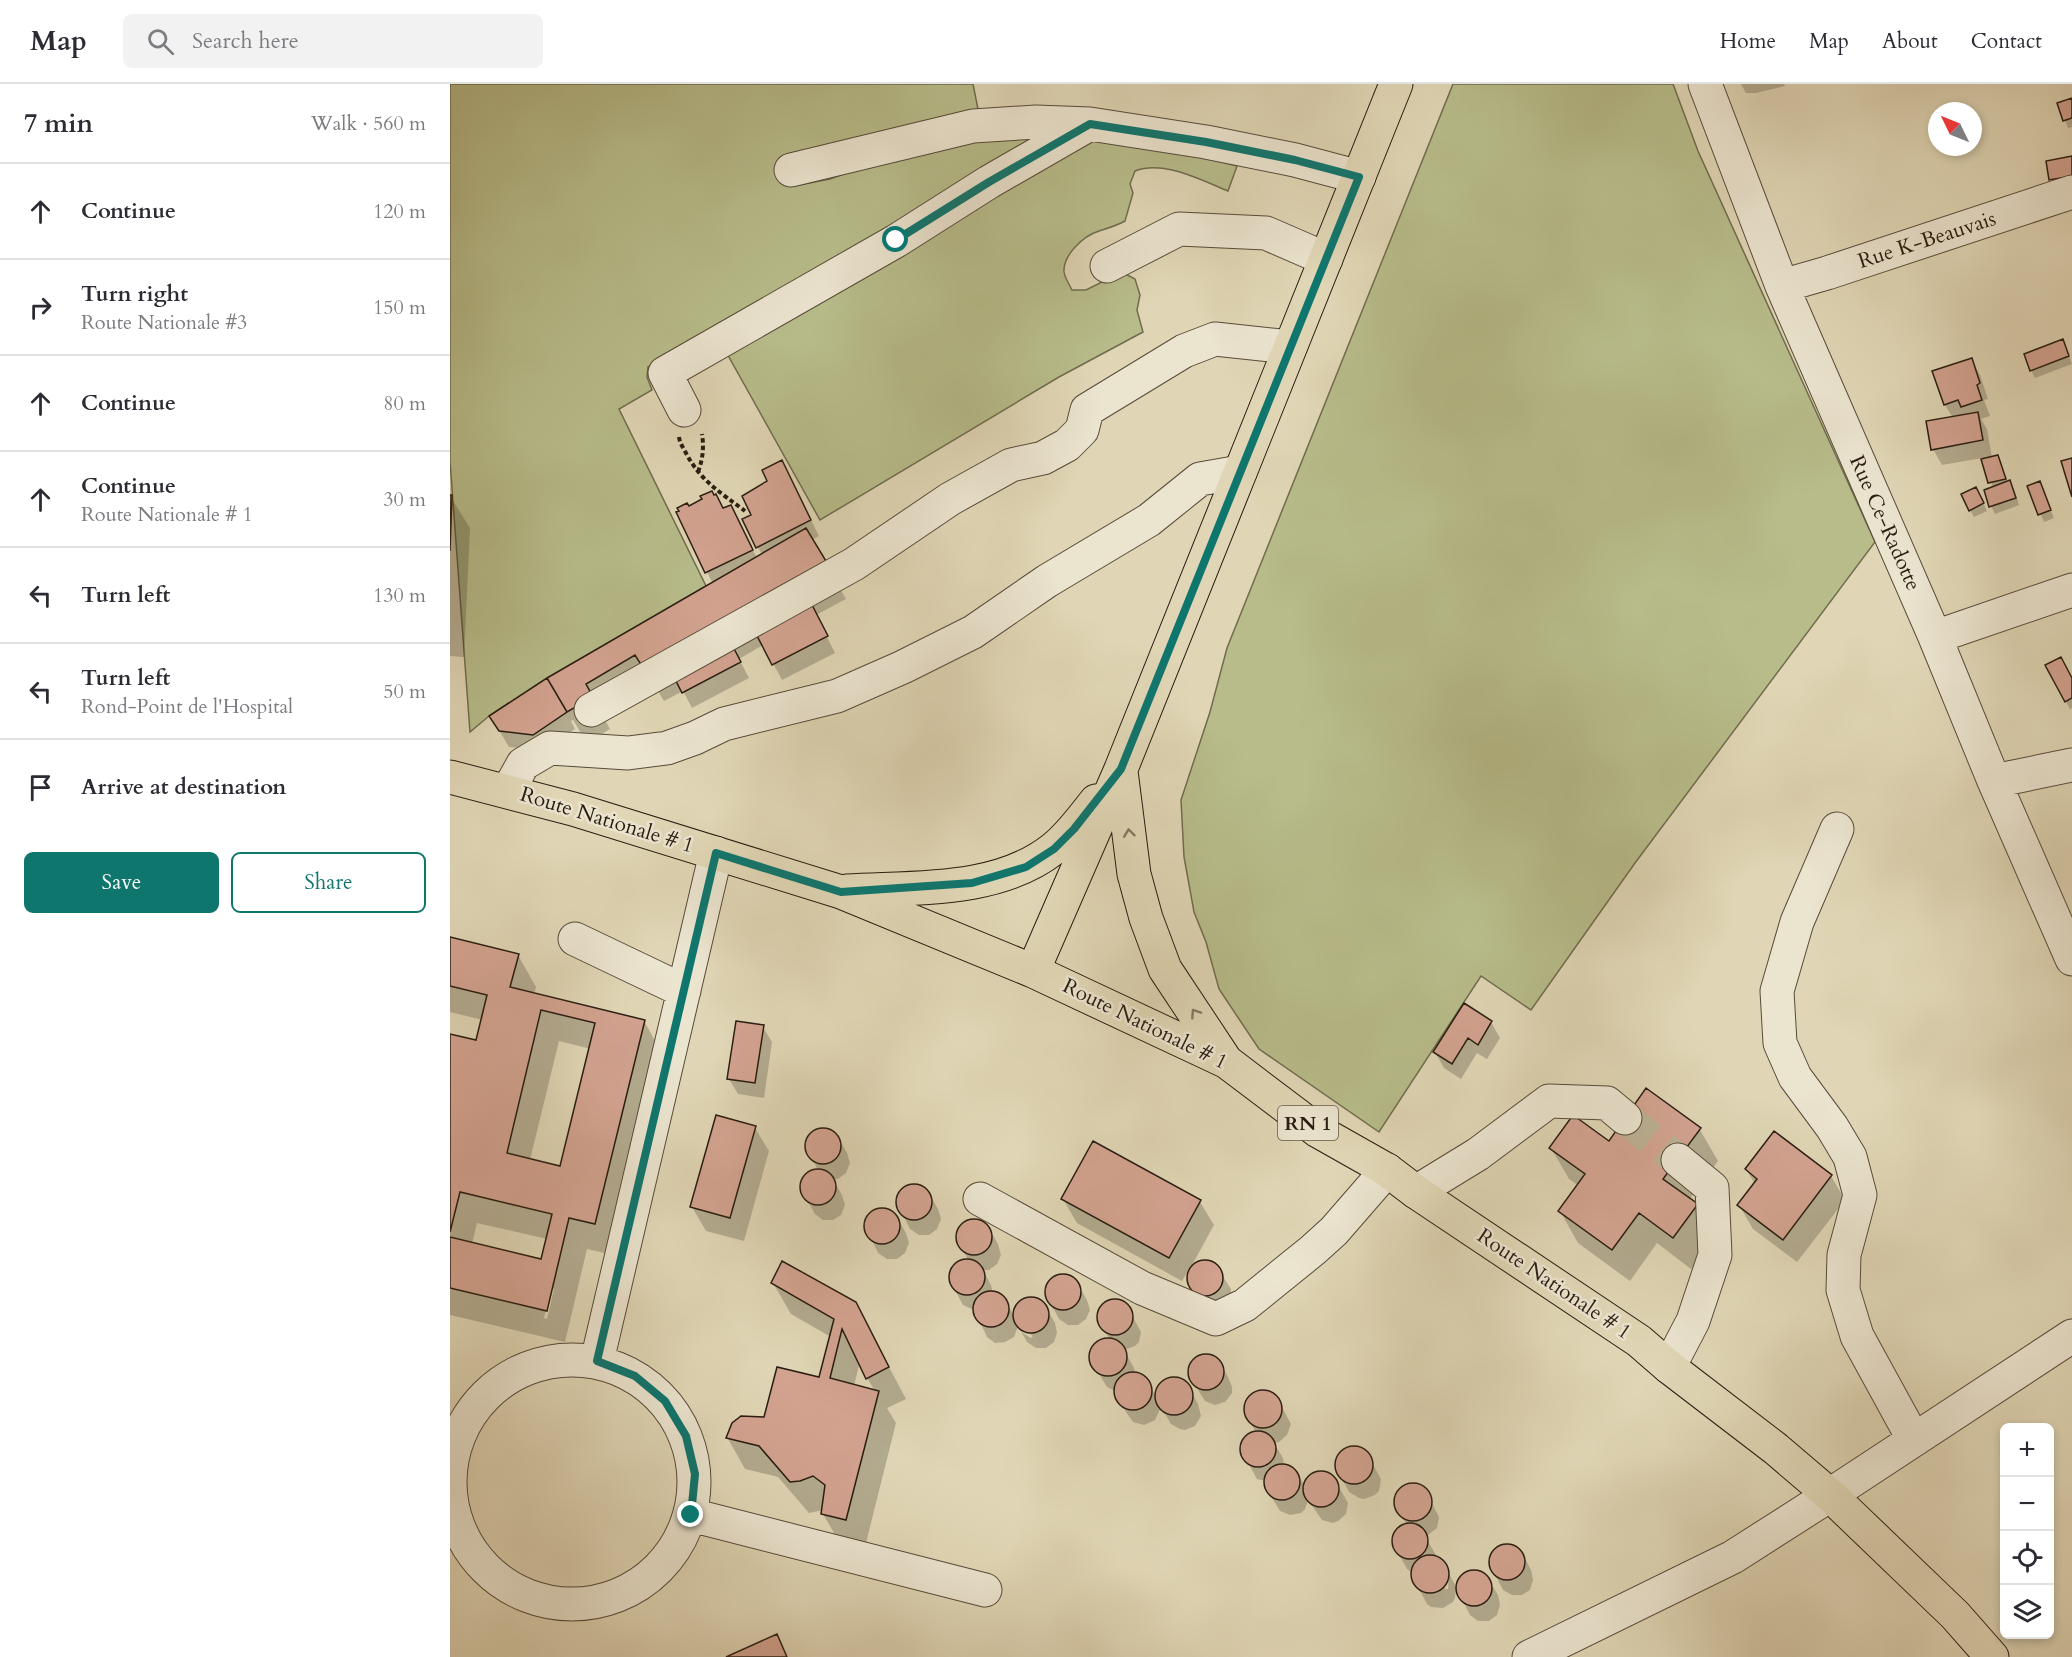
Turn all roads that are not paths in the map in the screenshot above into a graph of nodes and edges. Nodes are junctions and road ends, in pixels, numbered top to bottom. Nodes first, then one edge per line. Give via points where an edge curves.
1 (1396, 84) edge
2 (1705, 84) edge
3 (1090, 124) junction
4 (791, 170) dead end
5 (1359, 177) junction
6 (2072, 192) edge
7 (1326, 259) junction
8 (1107, 266) dead end
9 (1806, 279) junction
10 (1290, 347) junction
11 (684, 410) road end
12 (1240, 472) junction
13 (2072, 590) edge
14 (1935, 637) junction
15 (591, 710) dead end
16 (2072, 765) edge
17 (1121, 769) junction
18 (450, 777) edge
19 (1994, 781) junction
20 (508, 790) junction
21 (1837, 829) dead end
22 (716, 853) junction
23 (841, 892) junction
24 (575, 939) dead end
25 (2071, 954) edge
26 (1033, 971) junction
27 (684, 991) junction
28 (1227, 1062) junction
29 (1625, 1118) tunnel mouth
30 (1678, 1160) tunnel mouth
31 (1387, 1170) junction
32 (1416, 1192) junction
33 (980, 1199) dead end
34 (2072, 1336) edge
35 (597, 1361) junction
36 (1669, 1367) junction
37 (1914, 1440) junction
38 (450, 1467) edge
39 (1830, 1495) junction
40 (691, 1515) junction
41 (985, 1590) dead end
42 (1529, 1657) edge
43 (1992, 1657) edge

1 - 5 main road
2 - 9 street, Rue Ce-Radotte
3 - 4 street via 973,126
3 - 5 street via 1273,155
3 - 11 street via 665,373
5 - 7 main road
6 - 9 street, Rue K-Beauvais
7 - 8 street via 1266,233 1179,229
7 - 10 main road
9 - 14 street, Rue Ce-Radotte
10 - 12 main road
10 - 15 street via 1215,339 1184,351 1087,410 1082,430 1067,445 1043,458 1011,465 950,499 854,564
12 - 17 main road
12 - 20 street via 1200,479 1149,520 1047,581 973,632 881,677 837,696 724,724 667,748 628,753 550,748 524,764
13 - 14 street
14 - 19 street, Rue Ce-Radotte
16 - 19 street
17 - 23 main road via 1074,829 1054,849 1026,867 972,883
17 - 26 main road
28 -> 17 main road via 1165,969 1146,918 1134,874
18 - 20 main road, Route Nationale # 1 / RN 1
19 - 25 street, Rue Ce-Radotte
20 - 22 main road, Route Nationale # 1 / RN 1
21 - 37 street via 1797,922 1777,991 1780,1043 1795,1077 1850,1157 1860,1195 1844,1255 1843,1290 1857,1336
22 - 23 main road, Route Nationale # 1 / RN 1
22 - 27 street
23 - 26 main road, Route Nationale # 1 / RN 1
24 - 27 street
26 - 28 main road, Route Nationale # 1 / RN 1
27 - 35 street
28 - 31 main road, Route Nationale # 1 / RN 1 via 1318,1131
29 - 32 street via 1607,1103 1549,1101 1478,1154
30 - 36 street via 1713,1188 1716,1255 1693,1321
31 - 32 main road, Route Nationale # 1 / RN 1
31 - 33 street via 1313,1250 1245,1305 1216,1319 1142,1288
32 - 36 main road, Route Nationale # 1 / RN 1 via 1639,1341
34 - 37 street
35 - 38 street via 557,1360 519,1372 486,1395 462,1428
35 - 40 street via 635,1376 665,1401 676,1418 686,1436 695,1474
36 - 39 main road, Route Nationale # 1 / RN 1
37 - 39 street
38 - 40 street via 452,1507 467,1545 493,1576 528,1597 568,1605 608,1599 645,1581 673,1551
39 - 42 street via 1733,1557
39 - 43 main road, Route Nationale # 1 / RN 1 via 1955,1615
40 - 41 street

